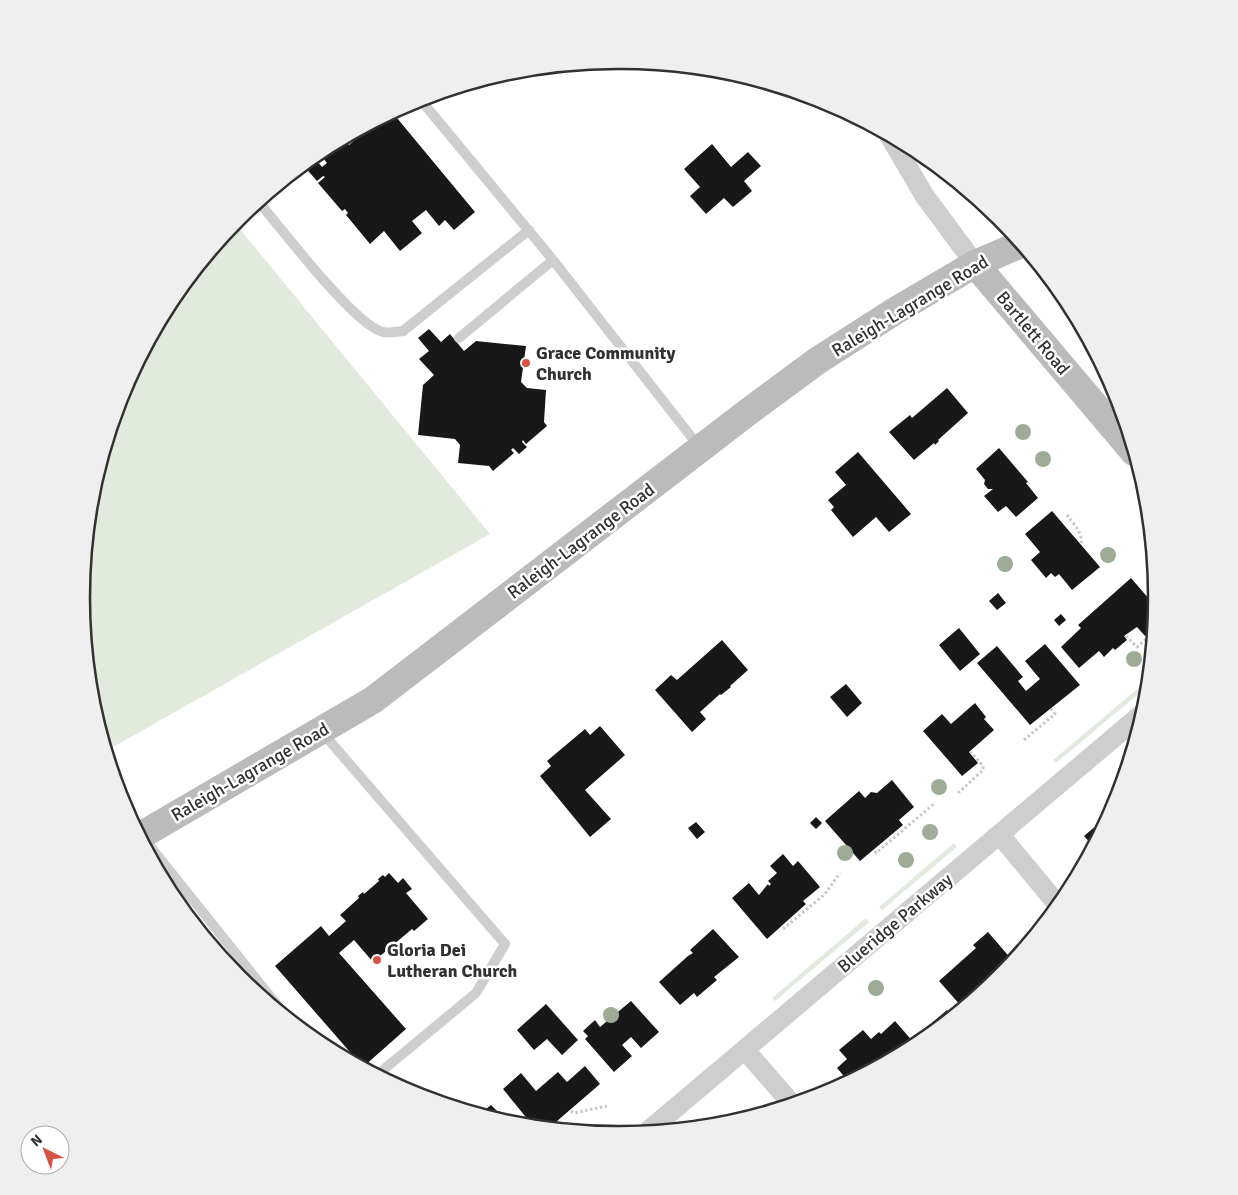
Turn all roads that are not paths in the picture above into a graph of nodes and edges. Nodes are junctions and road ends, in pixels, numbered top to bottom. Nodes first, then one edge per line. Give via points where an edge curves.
1 (426, 106) edge
2 (897, 148) edge
3 (263, 207) edge
4 (529, 230) junction
5 (1015, 247) edge
6 (553, 260) junction
7 (975, 264) junction
8 (459, 338) dead end
9 (1124, 440) edge
10 (701, 449) junction
11 (1133, 722) edge
12 (320, 731) junction
13 (146, 833) edge
14 (1000, 835) junction
15 (159, 859) edge
16 (1053, 899) edge
17 (265, 990) edge
18 (745, 1050) junction
19 (382, 1071) edge
20 (787, 1099) edge
21 (655, 1125) edge

1 - 4 lane
2 - 7 street, Bartlett Road via 924,195
3 - 4 lane via 363,321 383,332 403,331
4 - 6 lane
5 - 7 main road, Raleigh-Lagrange Road
6 - 8 lane
6 - 10 lane
7 - 9 main road, Bartlett Road
7 - 10 main road, Raleigh-Lagrange Road via 817,361
10 - 12 main road, Raleigh-Lagrange Road via 373,700
11 - 14 street, Blueridge Parkway
12 - 13 main road, Raleigh-Lagrange Road
12 - 19 lane via 505,944 476,993
14 - 16 street
14 - 18 street, Blueridge Parkway
15 - 17 lane
18 - 20 street
18 - 21 street, Blueridge Parkway

